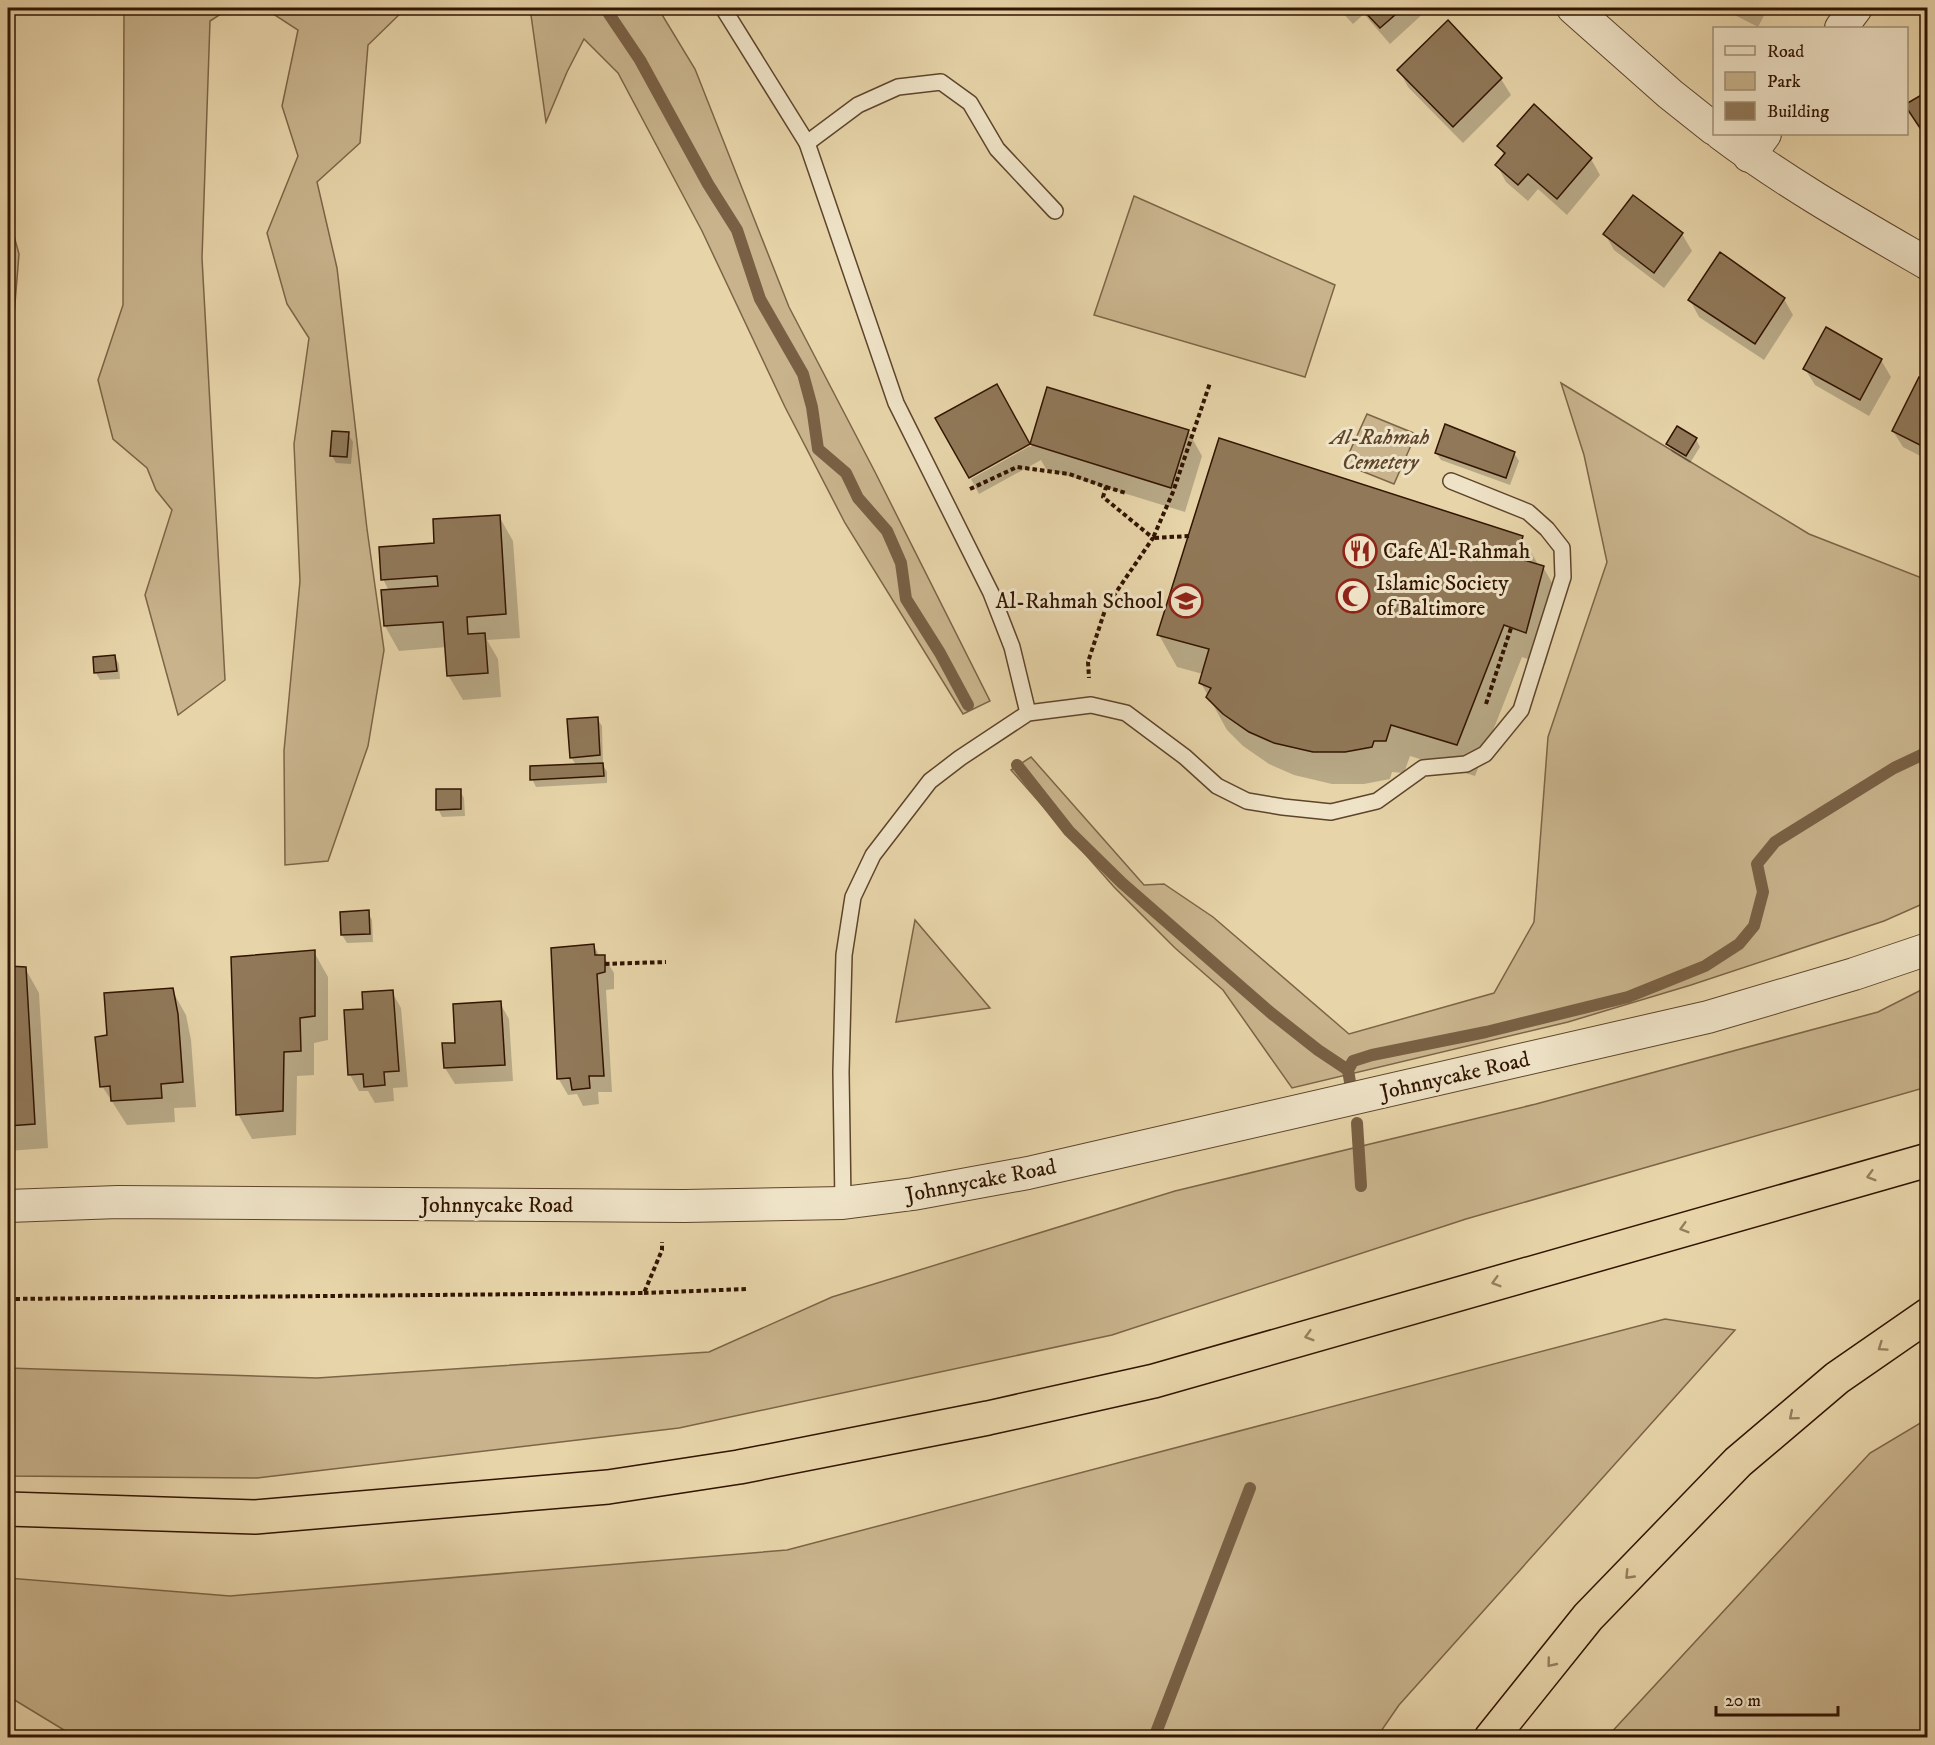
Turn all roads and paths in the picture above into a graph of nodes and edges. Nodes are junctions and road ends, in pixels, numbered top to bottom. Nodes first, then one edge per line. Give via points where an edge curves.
1 (723, 8) edge
2 (1573, 8) edge
3 (1856, 8) edge
4 (1842, 27) edge
5 (1713, 128) edge
6 (1724, 135) edge
7 (807, 143) junction
8 (1757, 145) edge
9 (1055, 211) dead end
10 (1928, 264) edge
11 (1210, 383) dead end
12 (1451, 481) dead end
13 (1106, 486) junction
14 (1126, 493) dead end
15 (945, 501) junction
16 (1189, 536) dead end
17 (1153, 538) junction
18 (1511, 628) dead end
19 (1091, 705) junction
20 (1484, 710) dead end
21 (1028, 713) junction
22 (1928, 949) edge
23 (666, 962) dead end
24 (605, 964) dead end
25 (1928, 1160) edge
26 (843, 1203) junction
27 (8, 1206) edge
28 (665, 1206) junction
29 (746, 1289) dead end
30 (644, 1293) junction
31 (8, 1299) edge
32 (1928, 1315) edge
33 (8, 1509) edge
34 (1491, 1737) edge

1 - 7 lane
2 - 5 street
3 - 4 street
6 - 8 street
7 - 9 lane via 858,105 897,87 941,82 970,103 997,149
7 - 15 lane via 896,403
8 - 10 street via 1826,206
11 - 17 path
12 - 19 lane via 1528,512 1562,548 1563,577 1521,710 1485,754 1466,764 1423,768 1377,801 1332,812 1283,807 1248,801 1217,786 1126,713
13 - 14 path
13 - 15 path via 1069,474 1017,467
13 - 17 path via 1103,497
15 - 21 lane via 991,593 1012,647
16 - 17 path
17 - 19 path via 1106,607 1088,662
18 - 20 path
19 - 21 lane
21 - 26 lane via 930,781 873,855 853,897 844,966
22 - 26 street, Johnnycake Road via 1719,1014 1556,1054 1028,1173
23 - 24 path
25 -> 33 highway via 1154,1381 739,1467 608,1487 255,1517
26 - 28 street, Johnnycake Road
27 - 28 street, Johnnycake Road via 151,1202
28 - 30 path via 662,1250
29 - 30 path
30 - 31 path
32 -> 34 highway via 1837,1378 1738,1462 1588,1617

